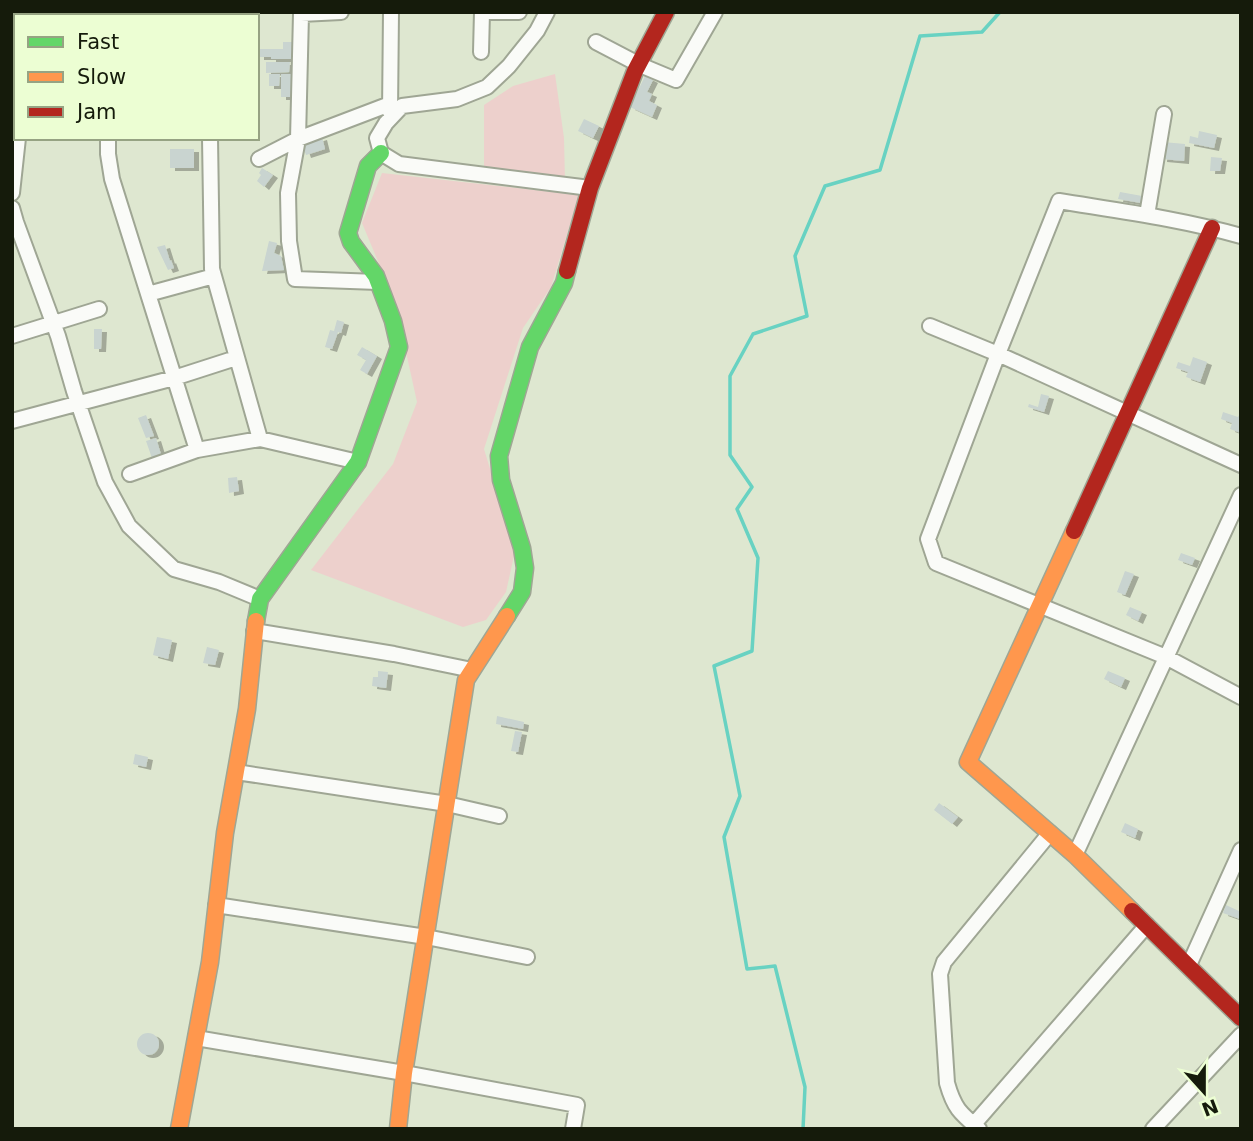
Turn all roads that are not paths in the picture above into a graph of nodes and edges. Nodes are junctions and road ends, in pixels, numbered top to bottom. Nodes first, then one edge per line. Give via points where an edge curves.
1 (341, 12) edge
2 (391, 12) edge
3 (484, 12) edge
4 (519, 12) edge
5 (547, 12) edge
6 (666, 12) edge
7 (715, 12) edge
8 (596, 42) dead end
9 (481, 52) dead end
10 (639, 65) junction
11 (390, 111) junction
12 (1164, 114) dead end
13 (298, 139) junction
14 (18, 140) edge
15 (108, 140) edge
16 (210, 140) edge
17 (381, 153) junction
18 (259, 159) dead end
19 (590, 188) junction
20 (12, 193) edge
21 (12, 208) edge
22 (1147, 215) junction
23 (1212, 228) junction
24 (1241, 236) edge
25 (214, 276) junction
26 (378, 282) junction
27 (148, 294) junction
28 (99, 309) dead end
29 (53, 322) junction
30 (930, 326) dead end
31 (12, 336) edge
32 (999, 354) junction
33 (236, 358) junction
34 (174, 378) junction
35 (78, 403) junction
36 (1127, 412) junction
37 (12, 421) edge
38 (260, 439) junction
39 (197, 450) junction
40 (358, 462) junction
41 (1241, 465) edge
42 (130, 474) dead end
43 (1241, 495) edge
44 (260, 599) junction
45 (1039, 605) junction
46 (254, 631) junction
47 (1166, 657) junction
48 (472, 670) junction
49 (1241, 697) edge
50 (236, 772) junction
51 (447, 804) junction
52 (499, 816) dead end
53 (1050, 834) junction
54 (1241, 850) edge
55 (1075, 855) junction
56 (216, 905) junction
57 (1147, 925) junction
58 (426, 937) junction
59 (527, 957) dead end
60 (1189, 965) junction
61 (1241, 1018) edge
62 (1241, 1035) edge
63 (196, 1038) junction
64 (404, 1073) junction
65 (977, 1126) edge
66 (179, 1129) edge
67 (398, 1129) edge
68 (573, 1129) edge
69 (1153, 1129) edge

1 - 13 street via 300,14
2 - 11 street
3 - 4 street
3 - 9 street
5 - 11 street via 509,66 487,86 457,99
6 - 10 street
7 - 10 street via 676,80
8 - 10 street
10 - 19 street
11 - 13 street
11 - 17 street via 377,138
12 - 22 street
13 - 18 street
13 - 26 street via 288,193 295,279
14 - 20 street
15 - 27 street via 112,179
16 - 25 street
17 - 19 street via 399,164
17 - 26 street via 368,166 348,233
19 - 48 street via 564,283 530,347 499,456 501,480 522,548 522,592
21 - 29 street
22 - 23 street
22 - 32 street via 1059,201
23 - 24 street
23 - 36 street
25 - 27 street
25 - 33 street
26 - 40 street via 398,348
27 - 34 street
28 - 29 street
29 - 31 street
29 - 35 street
30 - 32 street
32 - 36 street
32 - 45 street via 928,539 936,563
33 - 34 street
33 - 38 street
34 - 35 street
34 - 39 street
35 - 37 street
35 - 44 street via 106,482 129,527 174,569
36 - 41 street
36 - 45 street
38 - 39 street
38 - 40 street
39 - 42 street
40 - 44 street
43 - 47 street
44 - 46 street
45 - 47 street
45 - 53 street via 968,762
46 - 48 street
46 - 50 street
47 - 49 street
47 - 55 street
48 - 51 street via 466,680
50 - 51 street
50 - 56 street
51 - 52 street
51 - 58 street
53 - 55 street
53 - 65 street via 944,962 940,974 947,1083 958,1111
54 - 60 street
55 - 57 street
56 - 58 street
56 - 63 street
57 - 60 street
57 - 65 street
58 - 59 street
58 - 64 street
60 - 61 street
62 - 69 street
63 - 64 street
63 - 66 street
64 - 67 street
64 - 68 street via 577,1105

